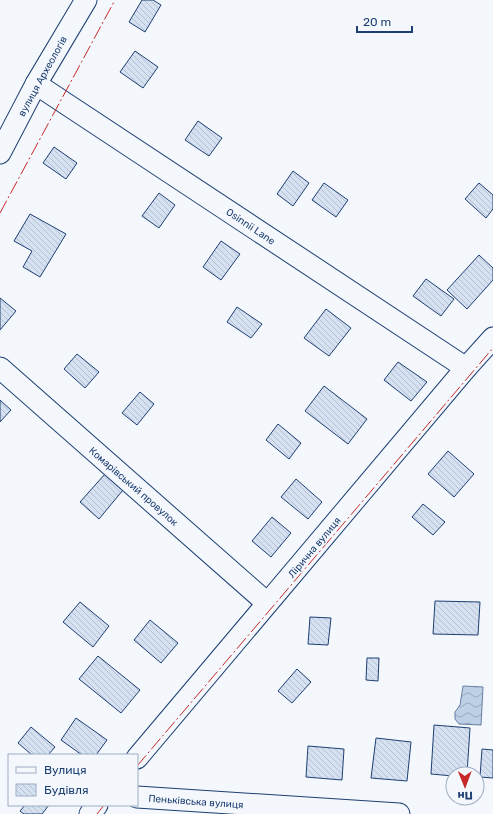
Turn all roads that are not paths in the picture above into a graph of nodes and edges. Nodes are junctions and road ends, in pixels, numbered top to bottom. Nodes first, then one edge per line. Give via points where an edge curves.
1 (86, 0) edge
2 (36, 84) junction
3 (0, 153) edge
4 (493, 338) edge
5 (0, 368) edge
6 (466, 368) junction
7 (267, 603) junction
8 (138, 757) edge
9 (138, 797) edge
10 (96, 806) edge
11 (90, 814) edge
12 (399, 814) edge

1 - 2 street, вулиця Археологів
2 - 3 street, вулиця Археологів
2 - 6 street, Osinnii Lane
4 - 6 street, Лірична вулиця
5 - 7 street, Комарівський провулок
6 - 7 street, Лірична вулиця
7 - 8 street, Лірична вулиця
9 - 12 street, Пеньківська вулиця
10 - 11 street

